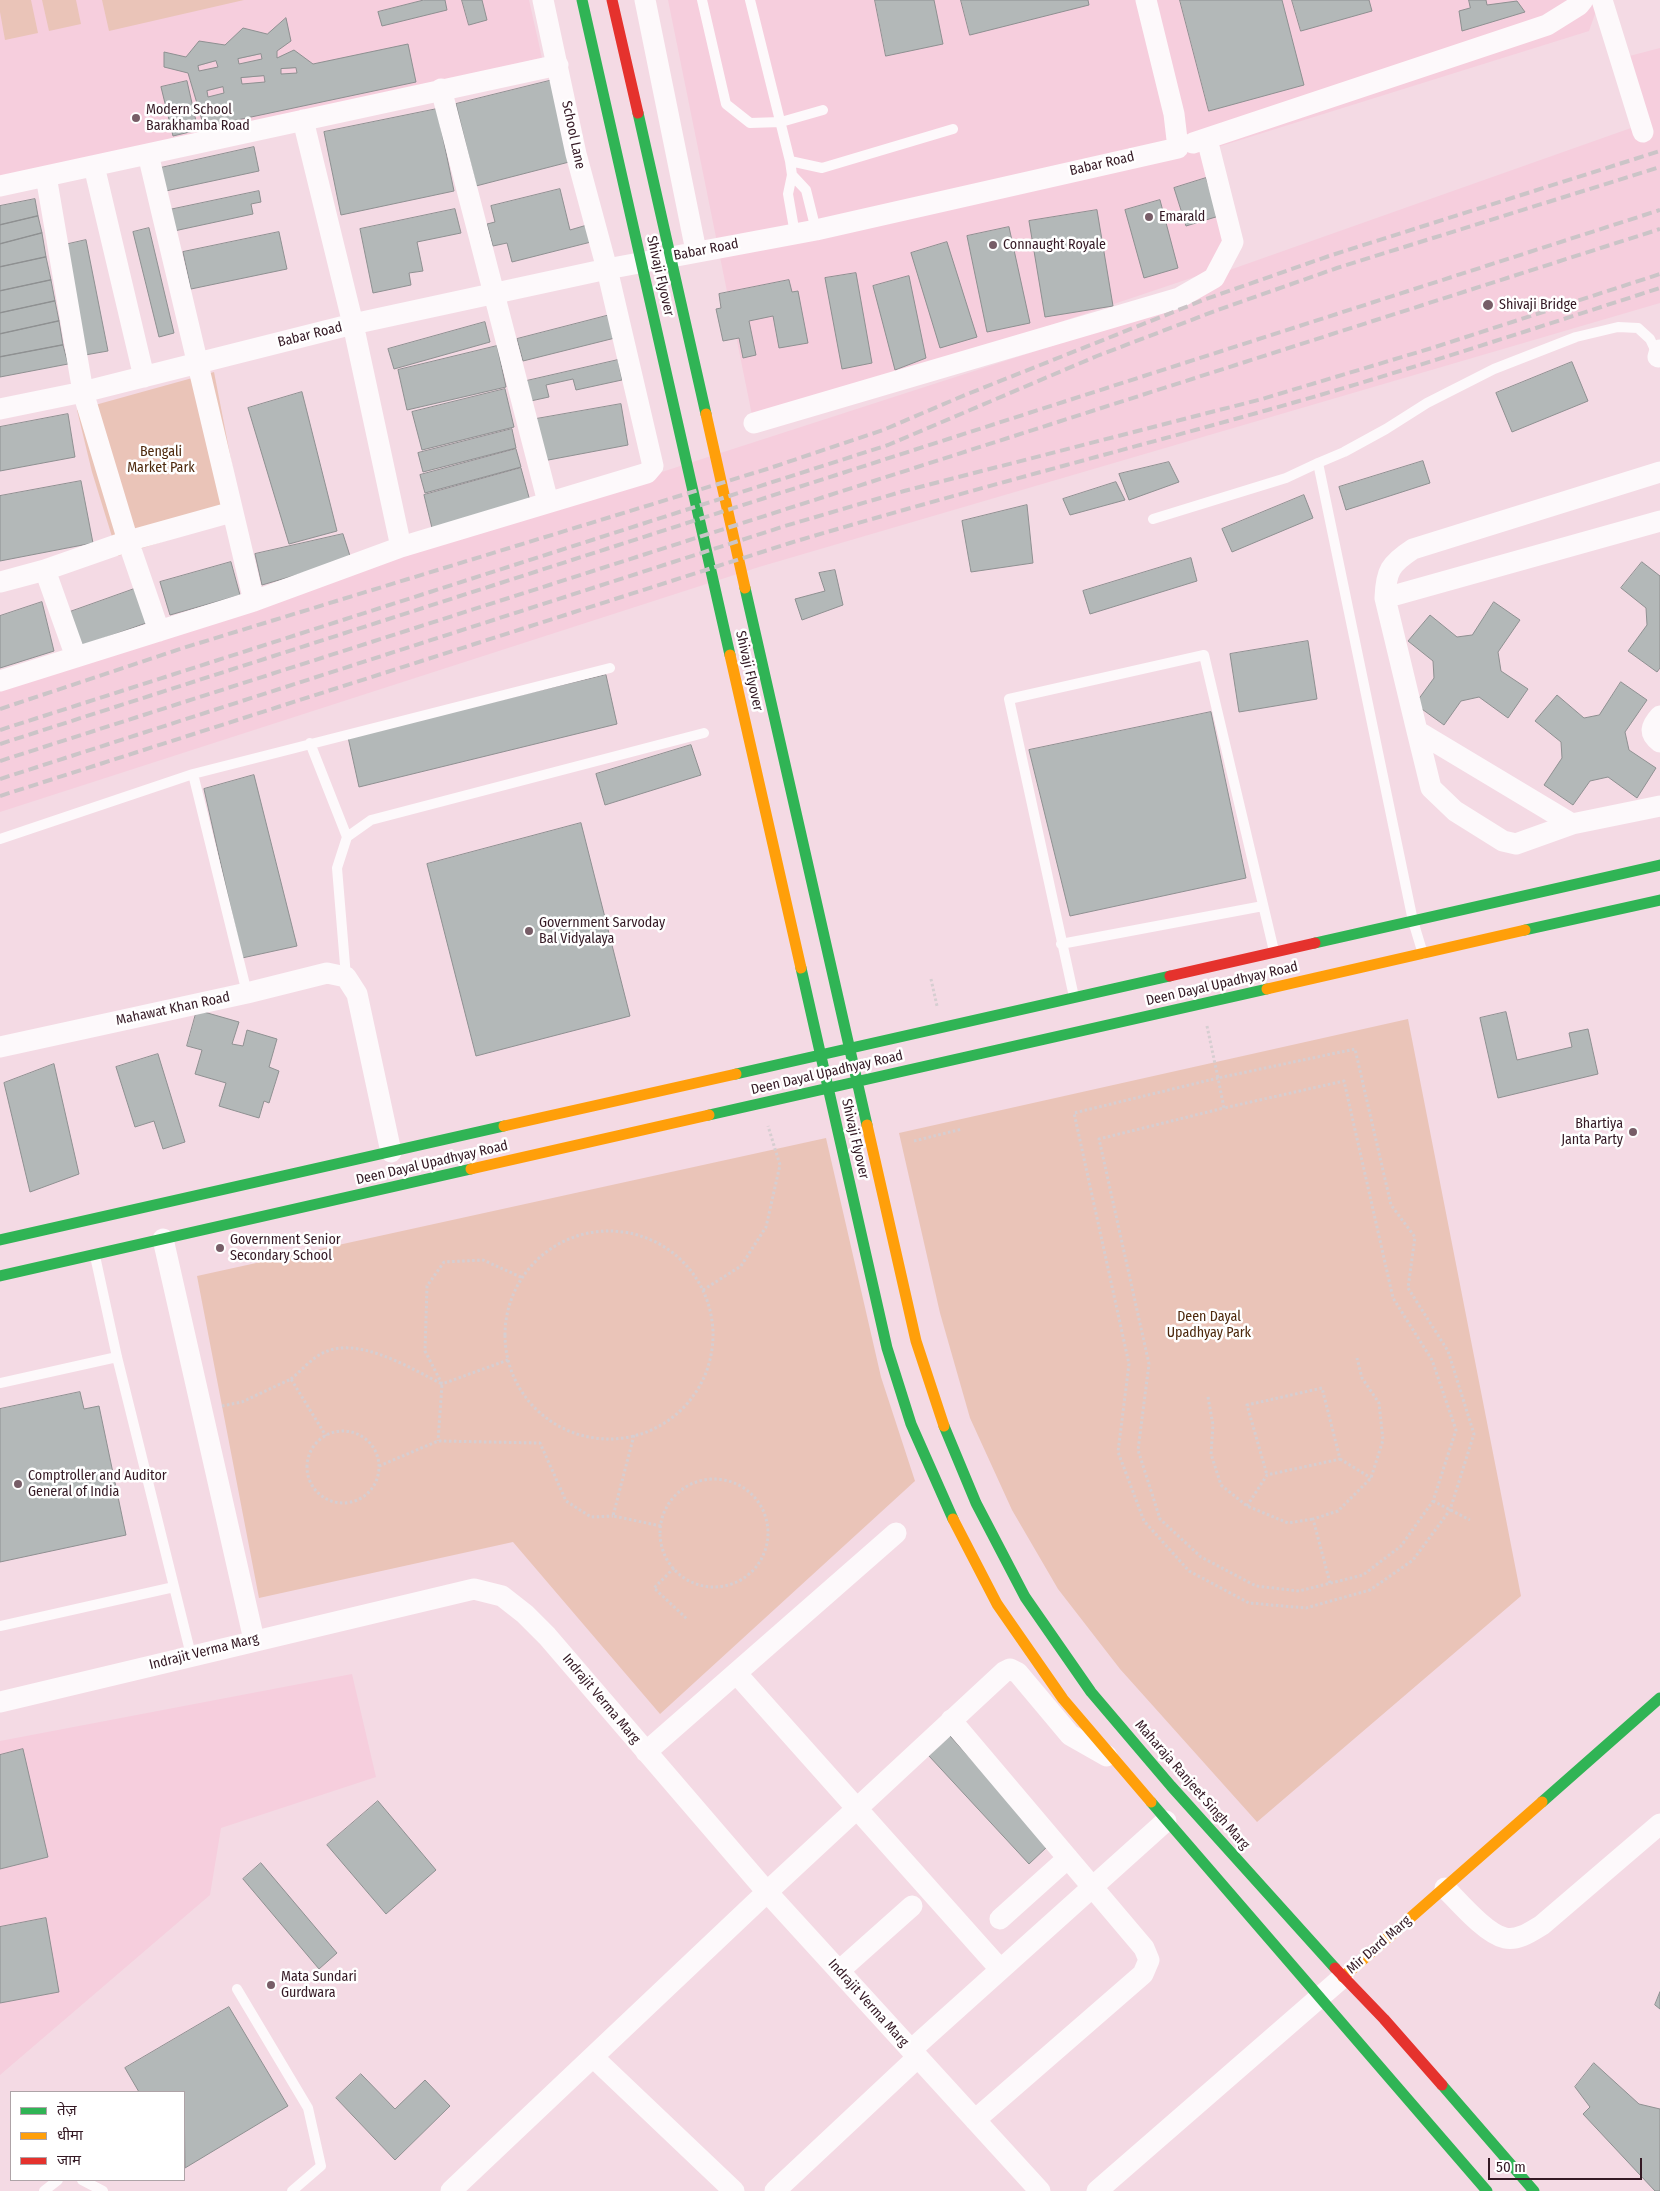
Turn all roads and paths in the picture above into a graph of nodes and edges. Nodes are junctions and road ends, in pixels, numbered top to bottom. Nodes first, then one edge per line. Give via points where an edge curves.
1 (543, 0) edge
2 (582, 0) edge
3 (612, 0) edge
4 (645, 0) edge
5 (702, 0) edge
6 (750, 0) edge
7 (1146, 0) edge
8 (1582, 0) edge
9 (1602, 0) edge
10 (558, 65) junction
11 (441, 89) junction
12 (823, 110) dead end
13 (304, 120) junction
14 (781, 122) junction
15 (954, 129) dead end
16 (1643, 132) dead end
17 (1207, 139) junction
18 (1178, 148) junction
19 (148, 154) junction
20 (790, 161) junction
21 (94, 166) junction
22 (792, 174) junction
23 (46, 176) junction
24 (0, 186) edge
25 (816, 230) junction
26 (795, 234) junction
27 (696, 251) junction
28 (607, 269) junction
29 (495, 293) junction
30 (353, 324) junction
31 (1659, 355) edge
32 (197, 364) junction
33 (144, 377) junction
34 (83, 392) junction
35 (0, 409) edge
36 (754, 423) dead end
37 (1318, 464) junction
38 (1660, 472) edge
39 (548, 502) junction
40 (232, 512) junction
41 (1153, 519) dead end
42 (1660, 522) edge
43 (128, 541) junction
44 (401, 547) junction
45 (45, 570) junction
46 (0, 582) edge
47 (1385, 598) junction
48 (254, 601) junction
49 (159, 631) junction
50 (76, 657) junction
51 (610, 668) dead end
52 (0, 681) edge
53 (1660, 716) edge
54 (1416, 731) junction
55 (704, 733) dead end
56 (1660, 742) edge
57 (310, 744) junction
58 (193, 774) junction
59 (1660, 806) edge
60 (1572, 824) junction
61 (347, 837) junction
62 (0, 839) edge
63 (1660, 865) edge
64 (1660, 900) edge
65 (1263, 906) junction
66 (1413, 921) junction
67 (1061, 944) junction
68 (1274, 952) junction
69 (1423, 954) junction
70 (346, 977) junction
71 (931, 979) dead end
72 (248, 993) junction
73 (1074, 997) junction
74 (1202, 1004) junction
75 (937, 1007) dead end
76 (0, 1047) edge
77 (1218, 1078) junction
78 (762, 1104) junction
79 (1224, 1108) junction
80 (962, 1129) dead end
81 (914, 1141) dead end
82 (391, 1152) junction
83 (0, 1240) edge
84 (163, 1240) junction
85 (95, 1255) junction
86 (0, 1276) edge
87 (523, 1278) junction
88 (703, 1290) junction
89 (916, 1341) joint
90 (117, 1356) junction
91 (1357, 1358) dead end
92 (508, 1360) junction
93 (291, 1378) junction
94 (0, 1383) edge
95 (442, 1384) junction
96 (1208, 1397) dead end
97 (201, 1409) junction
98 (634, 1435) junction
99 (326, 1436) junction
100 (438, 1441) junction
101 (1340, 1459) junction
102 (379, 1466) junction
103 (1267, 1475) junction
104 (1371, 1478) junction
105 (1434, 1501) junction
106 (1248, 1506) junction
107 (1450, 1510) junction
108 (614, 1516) junction
109 (1313, 1519) junction
110 (1470, 1520) dead end
111 (661, 1526) junction
112 (896, 1533) dead end
113 (674, 1568) junction
114 (1330, 1583) junction
115 (174, 1587) junction
116 (687, 1619) dead end
117 (0, 1626) edge
118 (254, 1640) junction
119 (191, 1655) junction
120 (736, 1673) junction
121 (1660, 1698) edge
122 (0, 1702) edge
123 (951, 1720) junction
124 (646, 1752) junction
125 (1114, 1760) junction
126 (856, 1809) junction
127 (1166, 1821) junction
128 (1660, 1824) edge
129 (1068, 1858) junction
130 (1092, 1886) junction
131 (1445, 1888) junction
132 (767, 1892) junction
133 (912, 1906) dead end
134 (1000, 1919) dead end
135 (1000, 1969) junction
136 (839, 1971) junction
137 (1343, 1977) junction
138 (237, 1989) dead end
139 (1319, 1996) junction
140 (914, 2054) junction
141 (593, 2057) junction
142 (975, 2120) junction
143 (57, 2181) edge
144 (84, 2181) edge
145 (44, 2191) edge
146 (103, 2191) edge
147 (292, 2191) edge
148 (451, 2191) edge
149 (734, 2191) edge
150 (775, 2191) edge
151 (1040, 2191) edge
152 (1097, 2191) edge
153 (1487, 2191) edge
154 (1534, 2191) edge

1 - 10 street, School Lane
2 - 125 main road, Shivaji Flyover via 887,1348 911,1424 948,1510 997,1604 1063,1699
3 - 89 main road, Shivaji Flyover
4 - 27 street
5 - 14 lane via 726,104 750,123
6 - 14 lane
7 - 18 street via 1174,114
8 - 17 street, Babar Road via 1579,6 1547,25
9 - 16 street
10 - 11 street
10 - 28 street, School Lane via 576,154
11 - 13 street
11 - 29 street
12 - 14 lane
13 - 19 street
13 - 30 street
14 - 20 lane
15 - 20 lane via 822,168
17 - 18 street, Babar Road
17 - 36 street via 1233,242 1214,278 1179,298
18 - 25 street, Babar Road
19 - 21 street
19 - 32 street
20 - 22 lane
21 - 23 street
21 - 33 street
22 - 25 lane via 806,190
22 - 26 lane via 788,194
23 - 24 street
23 - 34 street
25 - 26 street, Babar Road
26 - 27 street, Babar Road
27 - 28 street, Babar Road
28 - 29 street, Babar Road
28 - 39 street, School Lane via 653,466 647,473
29 - 30 street, Babar Road
29 - 39 street
30 - 32 street, Babar Road
30 - 44 street
31 - 37 lane via 1638,328 1618,328 1576,337 1494,369
32 - 33 street, Babar Road
32 - 40 street
33 - 34 street, Babar Road
34 - 35 street, Babar Road
34 - 43 street
37 - 41 lane via 1286,478
37 - 66 lane
38 - 47 street via 1413,549 1397,560 1386,576
39 - 44 street
40 - 43 street
40 - 48 street
42 - 47 street
43 - 45 street
43 - 49 street
44 - 48 street
45 - 46 street
45 - 50 street
47 - 54 street
48 - 49 street
49 - 50 street
50 - 52 street
51 - 57 lane
53 - 56 street via 1651,732
54 - 60 street
54 - 60 street via 1431,788 1455,811 1503,841 1516,844
55 - 61 lane via 371,820
57 - 58 lane
57 - 61 lane
58 - 62 lane
58 - 72 lane
59 - 60 street
61 - 70 lane via 337,868
63 - 66 main road, Deen Dayal Upadhyay Road
64 - 69 main road, Deen Dayal Upadhyay Road
65 - 67 lane
65 - 67 lane via 1204,655 1009,699
65 - 68 lane
66 - 68 main road, Deen Dayal Upadhyay Road
66 - 69 lane
67 - 73 lane
68 - 73 main road, Deen Dayal Upadhyay Road
69 - 74 main road, Deen Dayal Upadhyay Road
70 - 72 street, Mahawat Khan Road via 327,973
70 - 82 street via 357,994
71 - 75 path
72 - 76 street, Mahawat Khan Road
73 - 82 main road, Deen Dayal Upadhyay Road
74 - 77 path
74 - 78 main road, Deen Dayal Upadhyay Road
77 - 79 path
77 - 107 path via 1355,1049 1392,1205 1415,1237 1408,1288 1448,1351 1474,1434
77 - 107 path via 1074,1113 1129,1364 1118,1452 1144,1521 1189,1571 1249,1602 1306,1608 1370,1590 1413,1560
78 - 84 main road, Deen Dayal Upadhyay Road
78 - 88 path via 780,1165 766,1227 742,1266
79 - 105 path via 1344,1080 1393,1298 1432,1360 1456,1430
79 - 114 path via 1099,1139 1150,1364 1138,1450 1160,1519 1201,1557 1256,1586 1300,1591
80 - 81 path
82 - 83 main road, Deen Dayal Upadhyay Road
84 - 85 main road, Deen Dayal Upadhyay Road
84 - 97 street
85 - 86 main road, Deen Dayal Upadhyay Road
85 - 90 lane
87 - 88 path via 539,1259 559,1244 582,1235 612,1231 642,1237 670,1250 692,1272
87 - 92 path via 512,1299 506,1323
87 - 95 path via 483,1260 444,1262 427,1286 425,1352
88 - 98 path via 713,1334 710,1359 701,1382 688,1402 674,1415 654,1428
89 - 137 main road, Maharaja Ranjeet Singh Marg via 940,1417 976,1503 1025,1597 1091,1692
90 - 94 lane
90 - 115 lane
91 - 104 path via 1362,1378 1379,1404 1383,1440
92 - 95 path
92 - 98 path via 523,1393 554,1423 576,1434 594,1438
93 - 95 path via 322,1353 346,1346 385,1356
93 - 97 path via 242,1402
93 - 99 path
95 - 100 path
96 - 106 path via 1213,1425 1211,1454 1221,1485
97 - 118 street
98 - 108 path
99 - 102 path via 342,1432 360,1436 374,1448
99 - 102 path via 312,1450 308,1468 313,1486 327,1499 344,1503 362,1498 375,1484
100 - 102 path
100 - 108 path via 540,1443 566,1501 591,1517
101 - 103 path
101 - 103 path via 1322,1388 1247,1405
101 - 104 path
103 - 106 path
104 - 109 path via 1338,1511
105 - 107 path
105 - 114 path via 1401,1546 1363,1575
106 - 109 path via 1288,1523
107 - 110 path
108 - 111 path
109 - 114 path
111 - 113 path via 662,1546
111 - 113 path via 666,1510 677,1495 692,1484 710,1480 729,1482 746,1490 759,1503 766,1520 768,1538 762,1556 756,1567 742,1579 724,1586 706,1586 688,1580
112 - 120 street
113 - 116 path via 654,1588
115 - 117 lane
115 - 119 lane
118 - 119 street, Indrajit Verma Marg
118 - 124 street, Indrajit Verma Marg via 474,1589 502,1596 547,1636
119 - 122 street, Indrajit Verma Marg
120 - 124 street
120 - 126 street
121 - 131 main road, Mir Dard Marg
123 - 125 street via 1004,1672 1014,1670 1070,1735
123 - 126 street
123 - 129 street
124 - 132 street, Indrajit Verma Marg
125 - 127 main road
126 - 132 street
126 - 135 street
127 - 130 street
127 - 139 main road
128 - 131 street via 1542,1925 1523,1936 1506,1938 1490,1931
129 - 130 street
129 - 134 street
130 - 135 street
130 - 142 street via 1144,1948 1149,1960 1142,1974
131 - 137 main road, Mir Dard Marg
132 - 136 street, Indrajit Verma Marg
132 - 141 street
133 - 136 street
135 - 140 street
136 - 140 street, Indrajit Verma Marg
137 - 139 street, Mir Dard Marg
137 - 154 main road, Maharaja Ranjeet Singh Marg via 1384,2019
138 - 147 lane via 308,2108 321,2166
139 - 152 street, Mir Dard Marg
139 - 153 main road
140 - 142 street, Indrajit Verma Marg
140 - 150 street
141 - 148 street
141 - 149 street
142 - 151 street, Indrajit Verma Marg
143 - 145 lane
144 - 146 lane

